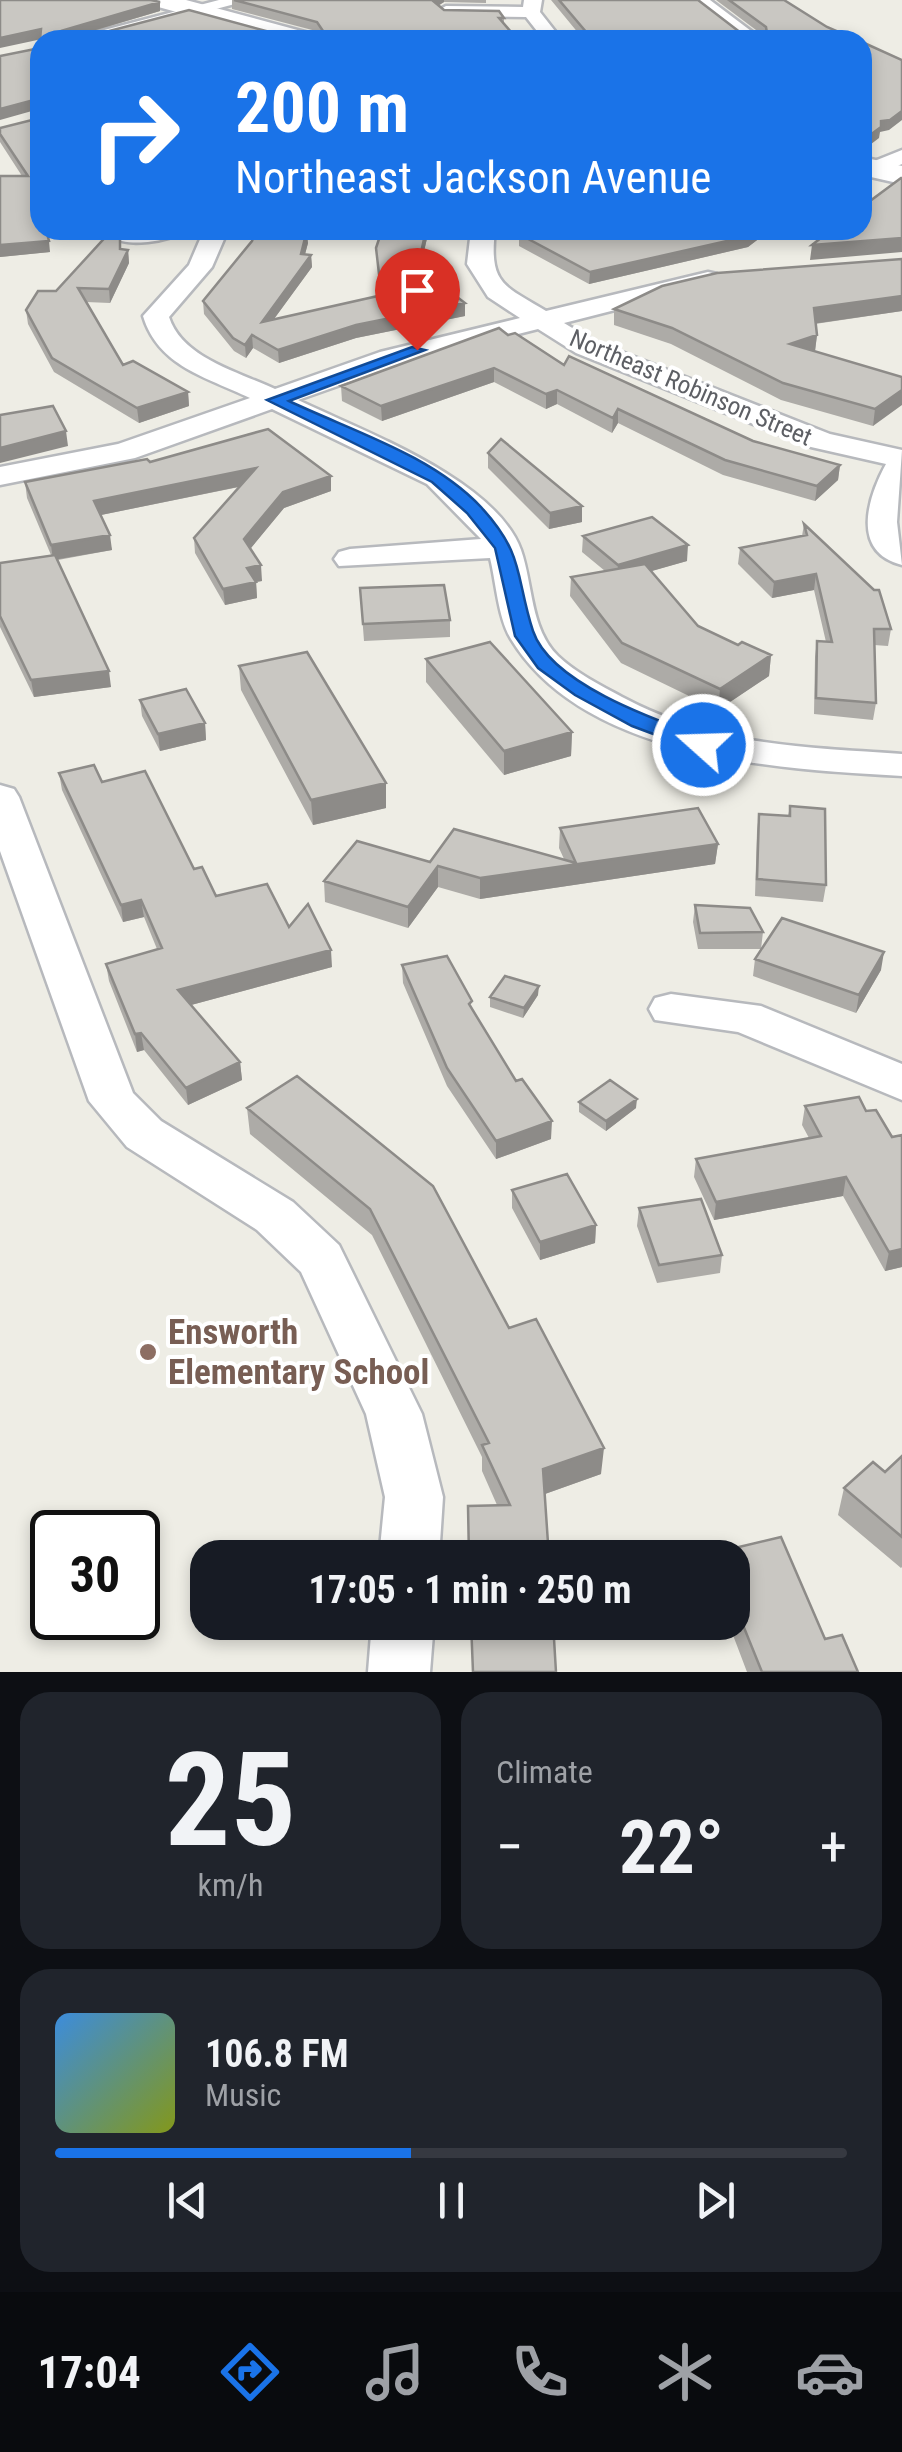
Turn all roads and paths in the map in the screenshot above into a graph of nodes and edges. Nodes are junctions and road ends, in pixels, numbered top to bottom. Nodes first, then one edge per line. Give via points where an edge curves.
1 (159, 0) edge
2 (241, 0) edge
3 (699, 0) edge
4 (532, 6) edge
5 (199, 10) junction
6 (444, 11) edge
7 (116, 30) edge
8 (270, 30) edge
9 (547, 30) edge
10 (740, 30) edge
11 (212, 240) edge
12 (482, 240) edge
13 (730, 276) edge
14 (536, 320) junction
15 (275, 400) junction
16 (902, 461) edge
17 (0, 476) edge
18 (504, 547) junction
19 (902, 555) edge
20 (350, 559) dead end
21 (902, 766) edge
22 (0, 796) edge
23 (671, 1009) dead end
24 (902, 1083) edge
25 (410, 1540) edge
26 (401, 1640) edge
27 (398, 1672) edge

1 - 5 street
2 - 5 street
3 - 10 street
4 - 6 street
4 - 9 street
5 - 7 street
5 - 8 street
11 - 15 street via 200,268 156,316 163,339
12 - 14 street, Northeast Robinson Street via 479,264 498,292
13 - 14 street
14 - 15 street via 390,358
14 - 16 street, Northeast Robinson Street via 742,413
15 - 17 street via 125,452
15 - 18 street via 438,478
16 - 19 street via 879,507 880,528
18 - 20 street
18 - 21 street via 525,636 545,663 582,690 703,745
22 - 25 street via 113,1100 144,1134 275,1216 320,1259 394,1414 414,1497
23 - 24 street via 745,1017
26 - 27 street

